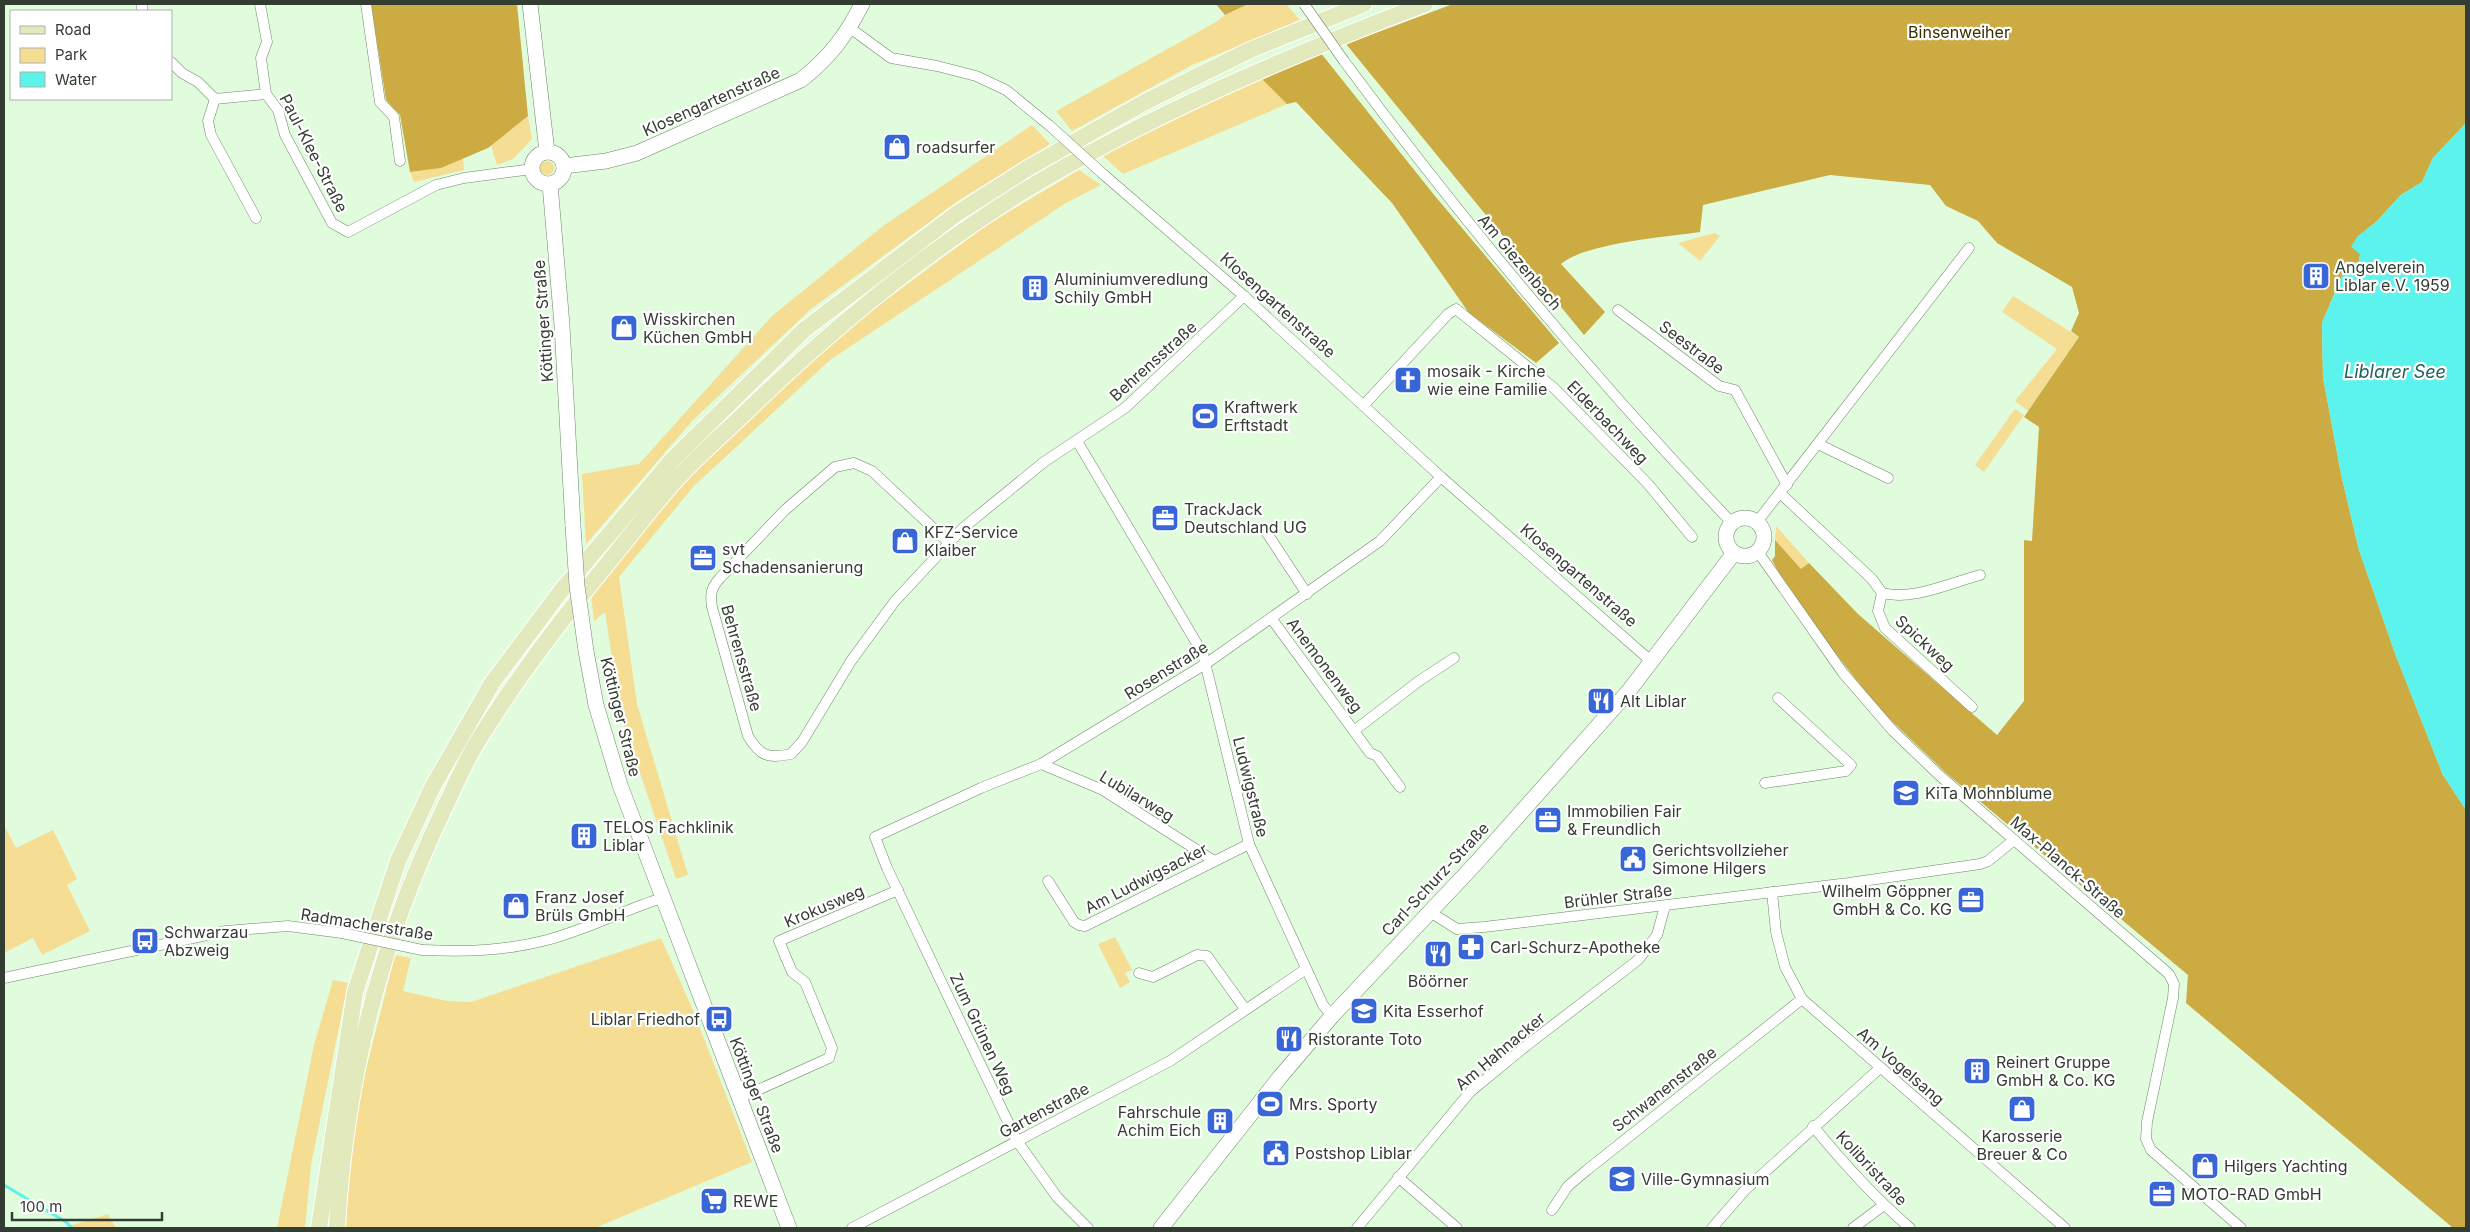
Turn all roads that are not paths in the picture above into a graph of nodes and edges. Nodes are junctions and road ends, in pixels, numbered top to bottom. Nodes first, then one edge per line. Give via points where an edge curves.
1 (260, 4) edge
2 (366, 4) edge
3 (530, 4) edge
4 (862, 4) edge
5 (1304, 4) edge
6 (1364, 4) edge
7 (1395, 4) edge
8 (1424, 4) edge
9 (850, 28) junction
10 (172, 63) edge
11 (1246, 77) junction
12 (266, 94) junction
13 (215, 99) junction
14 (546, 152) junction
15 (400, 161) dead end
16 (564, 166) junction
17 (532, 169) junction
18 (550, 184) junction
19 (256, 218) dead end
20 (1969, 248) dead end
21 (1244, 296) junction
22 (1618, 310) dead end
23 (1364, 406) junction
24 (1077, 441) junction
25 (1818, 444) junction
26 (1441, 477) junction
27 (1888, 478) dead end
28 (1784, 489) junction
29 (1757, 522) junction
30 (1732, 524) junction
31 (1265, 530) dead end
32 (1692, 536) dead end
33 (949, 543) junction
34 (1758, 552) junction
35 (1734, 553) junction
36 (1980, 575) dead end
37 (1882, 593) junction
38 (1307, 594) junction
39 (1270, 618) junction
40 (1454, 658) dead end
41 (1652, 662) junction
42 (1207, 663) junction
43 (1778, 698) dead end
44 (1972, 707) dead end
45 (1355, 730) junction
46 (1041, 764) junction
47 (1765, 783) dead end
48 (1400, 787) dead end
49 (875, 837) joint
50 (2014, 840) junction
51 (1249, 844) junction
52 (1214, 861) junction
53 (1048, 881) dead end
54 (898, 890) junction
55 (1772, 892) junction
56 (662, 898) junction
57 (1665, 906) junction
58 (1430, 912) junction
59 (1306, 969) junction
60 (1139, 973) dead end
61 (4, 978) edge
62 (1802, 999) junction
63 (1245, 1009) junction
64 (1332, 1016) junction
65 (1880, 1068) junction
66 (740, 1098) junction
67 (1813, 1126) junction
68 (1017, 1142) junction
69 (1398, 1178) junction
70 (1884, 1205) junction
71 (1552, 1210) dead end
72 (319, 1228) edge
73 (337, 1228) edge
74 (789, 1228) edge
75 (852, 1228) edge
76 (1088, 1228) edge
77 (1161, 1228) edge
78 (1356, 1228) edge
79 (1457, 1228) edge
80 (1712, 1228) edge
81 (1853, 1228) edge
82 (1910, 1228) edge
83 (2065, 1228) edge
84 (2241, 1228) edge

1 - 12 street, Paul-Klee-Straße via 267,42 261,58
2 - 15 street via 380,102 394,117
3 - 14 street
4 - 9 street, Klosengartenstraße
5 - 30 street, Am Giezenbach, bridge via 1499,262
6 - 72 main road via 1250,50 1147,101 1028,168 956,214 804,330 673,459 561,591 492,683 433,786 398,861 354,992
7 - 11 main road via 1346,23 1274,58
8 - 11 main road
9 - 16 street, Klosengartenstraße via 824,62 801,80 637,153
9 - 21 street, Klosengartenstraße, bridge via 891,58 976,76 1006,90
10 - 13 street
11 - 73 main road via 1054,173 964,231 883,290 792,366 676,479 550,634 473,748 418,862 378,976 356,1066 340,1174
12 - 13 street
12 - 17 street, Paul-Klee-Straße via 278,110 285,135 332,223 348,232 436,185
13 - 19 street via 208,121 211,135
14 - 16 street via 558,155
14 - 17 street via 536,157
16 - 18 street via 561,178
17 - 18 street via 538,180
18 - 56 street, Köttinger Straße, bridge via 562,324 576,586 586,651 596,706 620,785
20 - 25 street
21 - 23 street, Klosengartenstraße
21 - 24 street, Behrensstraße via 1125,408
22 - 28 street, Seestraße via 1719,386 1735,390
23 - 26 street, Klosengartenstraße
23 - 32 street, Elderbachweg via 1456,309 1554,388 1648,484
24 - 33 street, Behrensstraße via 1044,462
24 - 42 street, Ludwigstraße
25 - 27 street
25 - 28 street
26 - 38 street, Rosenstraße via 1380,541
26 - 41 street, Klosengartenstraße
28 - 29 street
28 - 37 street
29 - 30 street via 1742,519
29 - 34 street via 1764,534
30 - 35 street via 1726,538
31 - 38 street
33 - 33 street, Behrensstraße via 895,602 851,661 802,742 791,754 768,756 757,750 748,736 712,607 710,595 720,578 785,510 835,467 854,463 872,471
34 - 35 street via 1746,556
34 - 50 street, Max-Planck-Straße via 1843,673 1893,731
35 - 41 street, Carl-Schurz-Straße
36 - 37 street, Spickweg via 1914,593 1892,596
37 - 44 street, Spickweg via 1878,610 1885,628
38 - 39 street, Rosenstraße
39 - 42 street, Rosenstraße
39 - 45 street, Anemonenweg
40 - 45 street, Anemonenweg
41 - 58 street, Carl-Schurz-Straße
42 - 46 street, Rosenstraße
42 - 51 street, Ludwigstraße
43 - 47 street via 1851,765 1846,771
45 - 48 street, Anemonenweg
46 - 49 street, Rosenstraße
46 - 52 street, Lubilarweg via 1103,790
49 - 54 street, Zum Grünen Weg
50 - 55 street, Brühler Straße via 1980,864
50 - 84 street, Max-Planck-Straße via 2169,974 2174,984 2173,998 2146,1139 2151,1150
51 - 52 street, Am Ludwigsacker
51 - 59 street, Ludwigstraße
52 - 53 street, Am Ludwigsacker via 1084,926 1074,922
54 - 66 street, Krokusweg via 779,941 792,972 805,982 832,1048 829,1058
54 - 68 street, Zum Grünen Weg
55 - 57 street, Brühler Straße
55 - 62 street, Am Vogelsang via 1776,932 1785,967
56 - 61 street, Radmacherstraße, bridge via 548,940 498,950 422,950 342,933 288,926 226,931
56 - 66 street, Köttinger Straße
57 - 58 street, Brühler Straße via 1457,929
57 - 69 street, Am Hahnacker via 1657,935 1638,960 1470,1092
58 - 64 street, Carl-Schurz-Straße
59 - 63 street, Gartenstraße
59 - 64 street, Ludwigstraße
60 - 63 street via 1153,977 1197,955 1207,956
62 - 65 street, Am Vogelsang
62 - 71 street, Schwanenstraße via 1568,1186
63 - 68 street, Gartenstraße via 1170,1062
64 - 77 street, Carl-Schurz-Straße
65 - 67 street
65 - 83 street, Am Vogelsang
66 - 74 street, Köttinger Straße
67 - 70 street, Kolibristraße via 1838,1158
67 - 80 street via 1746,1189
68 - 75 street, Gartenstraße
68 - 76 street, Zum Grünen Weg via 1057,1197
69 - 78 street, Am Hahnacker
69 - 79 street
70 - 81 street
70 - 82 street, Kolibristraße

